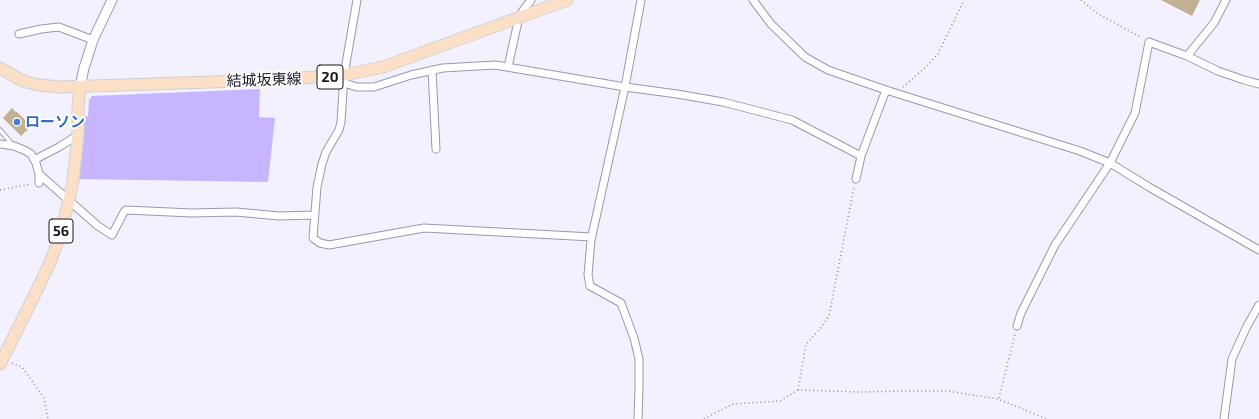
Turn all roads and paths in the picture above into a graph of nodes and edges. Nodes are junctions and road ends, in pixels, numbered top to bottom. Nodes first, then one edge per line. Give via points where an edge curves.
1 (112, 0) edge
2 (357, 0) edge
3 (531, 0) edge
4 (566, 0) edge
5 (642, 0) edge
6 (752, 0) edge
7 (964, 0) edge
8 (1081, 0) edge
9 (1226, 0) edge
10 (519, 17) junction
11 (19, 34) dead end
12 (93, 40) junction
13 (1149, 42) junction
14 (1187, 56) junction
15 (508, 67) junction
16 (0, 68) edge
17 (432, 70) junction
18 (344, 79) junction
19 (1259, 84) edge
20 (80, 87) junction
21 (625, 88) junction
22 (886, 90) junction
23 (897, 92) junction
24 (0, 130) edge
25 (78, 134) junction
26 (0, 144) edge
27 (14, 146) junction
28 (436, 149) dead end
29 (861, 156) junction
30 (34, 160) junction
31 (1110, 163) junction
32 (38, 174) junction
33 (856, 179) joint
34 (39, 183) joint
35 (0, 190) edge
36 (69, 200) junction
37 (314, 215) junction
38 (592, 237) junction
39 (1259, 250) edge
40 (1259, 305) edge
41 (1017, 326) joint
42 (1, 361) edge
43 (798, 390) junction
44 (998, 399) junction
45 (48, 419) edge
46 (638, 419) edge
47 (704, 419) edge
48 (1047, 419) edge
49 (1224, 419) edge

1 - 12 street
2 - 18 street
3 - 10 street
4 - 10 main road, 結城坂東線 / 20
5 - 21 street
6 - 22 street via 771,24 805,57 828,70
7 - 23 path via 938,54
8 - 13 path via 1097,13
9 - 14 street via 1214,23
10 - 15 street
10 - 18 main road, 結城坂東線 / 20
11 - 12 street via 59,27
12 - 20 street
13 - 14 street
13 - 31 street via 1135,113
14 - 19 street via 1218,71
15 - 17 street via 488,65
15 - 21 street
16 - 20 main road, 結城坂東線 / 20 via 26,82
17 - 18 street via 374,87 357,87
17 - 28 street
18 - 20 main road, 結城坂東線 / 20
18 - 37 street via 341,122 322,164
20 - 25 main road, 56
21 - 29 street via 723,102 792,120
21 - 38 street
22 - 23 street
22 - 29 street
23 - 31 street via 1073,148
24 - 27 lane
25 - 30 street
25 - 36 main road, 56
26 - 27 street
27 - 30 street via 31,154
29 - 33 street
30 - 32 street
31 - 39 street
31 - 41 street via 1055,245
32 - 34 street
32 - 36 street
33 - 43 path via 829,316 806,344
34 - 35 path
36 - 37 street via 112,235 124,212 131,209 279,216
36 - 42 main road, 56 via 61,233 48,265
37 - 38 street via 313,238 329,245 424,228
38 - 46 street via 588,275 590,286 620,303 639,359
40 - 49 street via 1246,326 1232,359
41 - 44 path
42 - 45 path via 22,367 44,398
43 - 44 path via 947,391
43 - 47 path via 780,402 733,404
44 - 48 path

